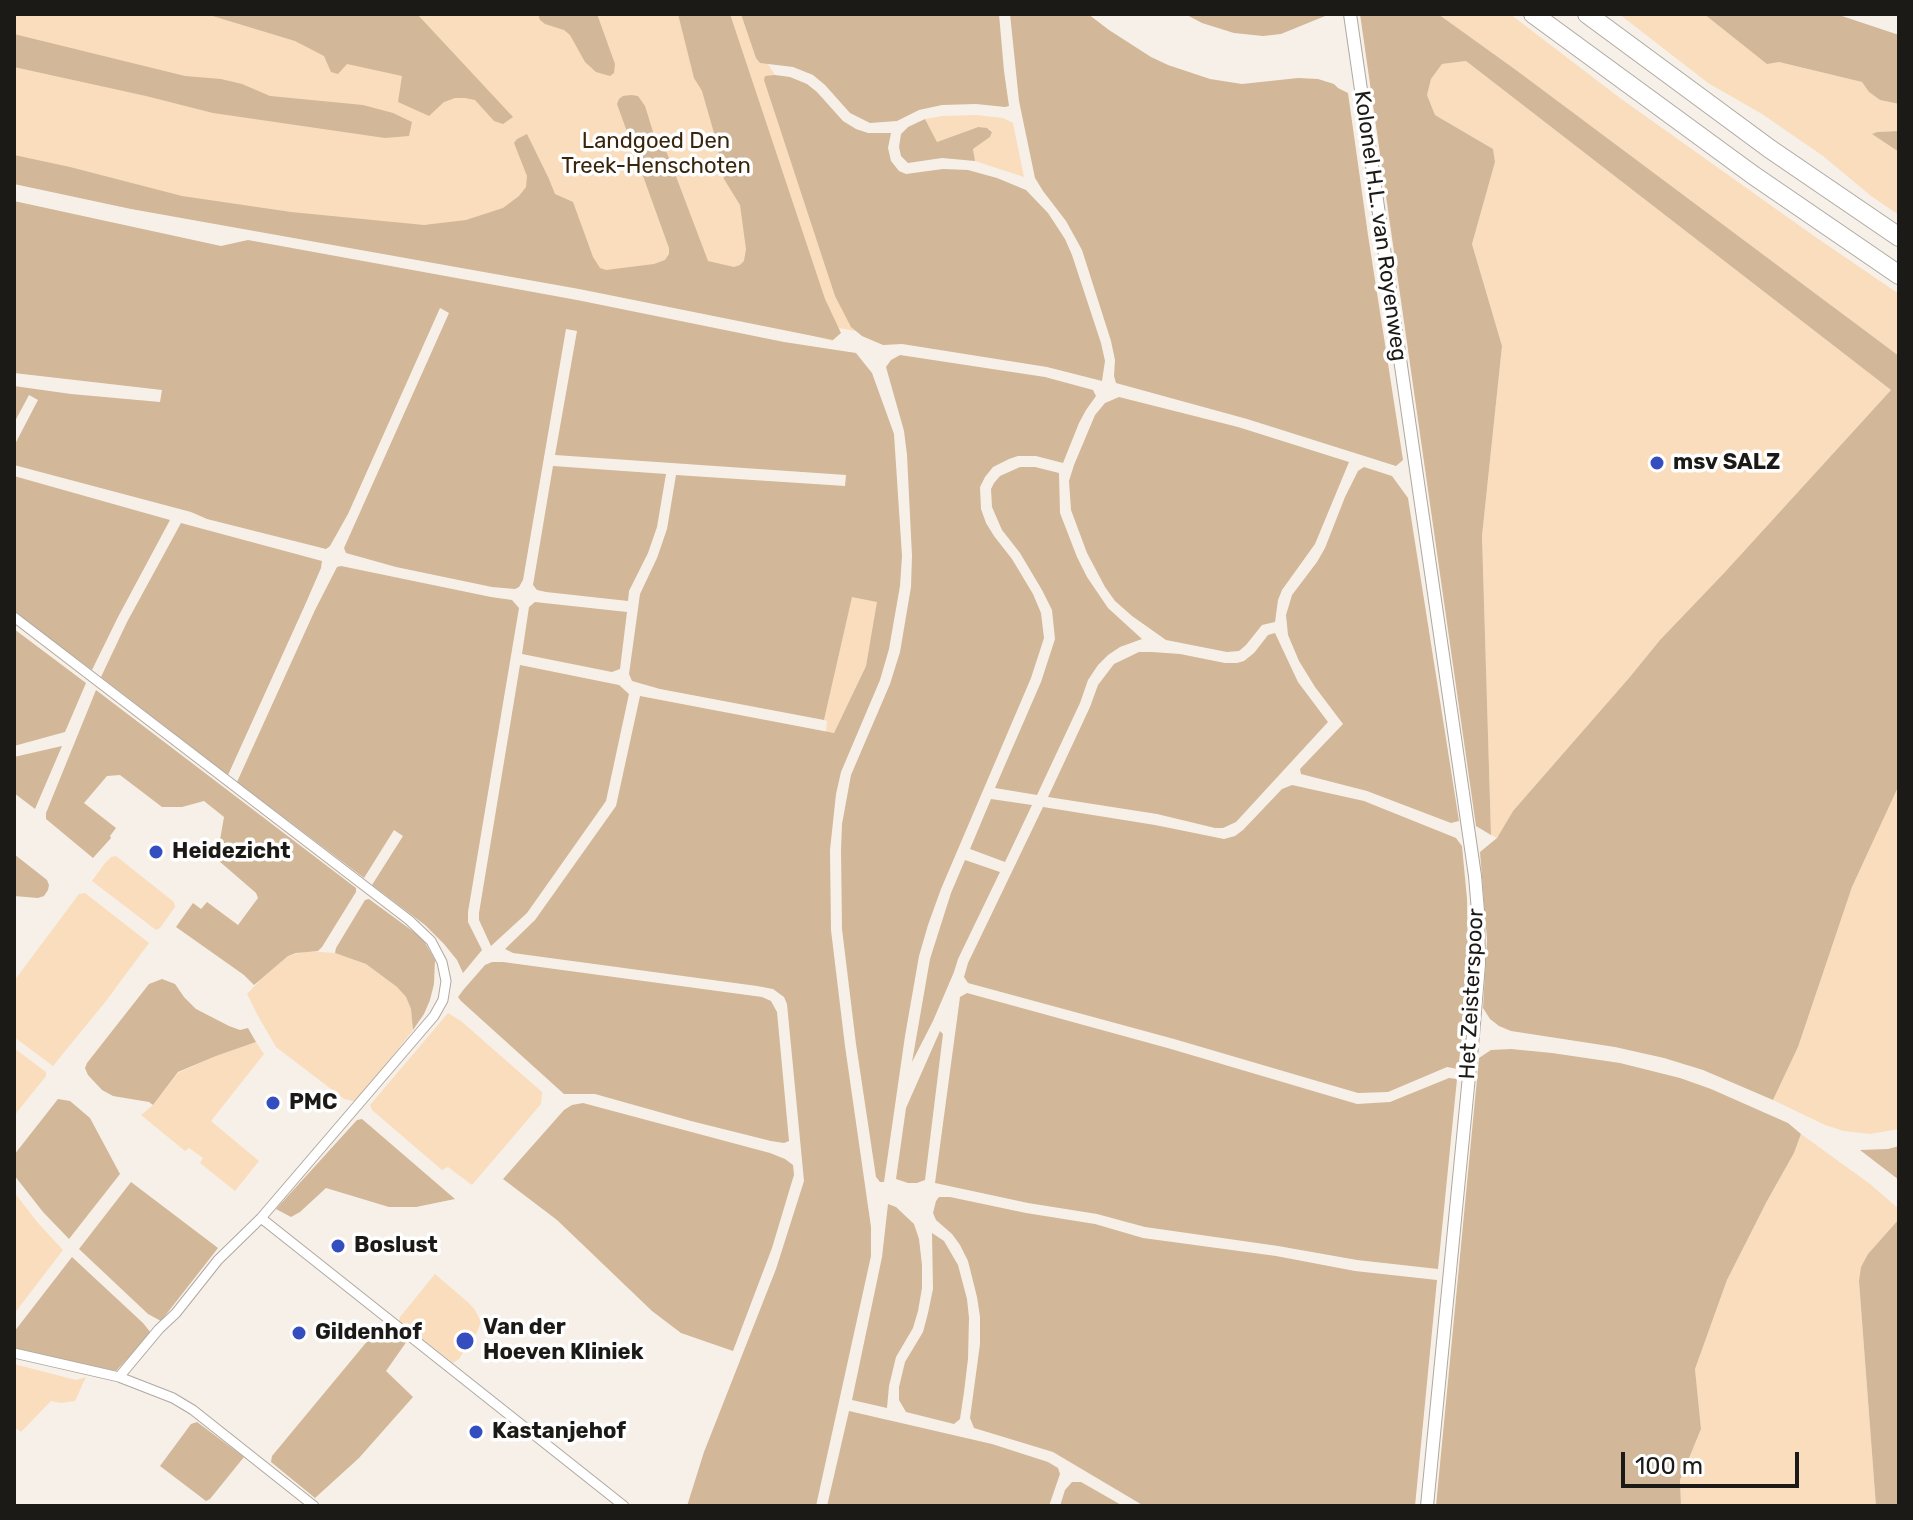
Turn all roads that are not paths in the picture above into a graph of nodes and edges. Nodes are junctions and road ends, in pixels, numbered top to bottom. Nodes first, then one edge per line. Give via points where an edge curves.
1 (1350, 14) edge
2 (1533, 14) edge
3 (1587, 14) edge
4 (1899, 237) edge
5 (1899, 275) edge
6 (1411, 437) joint
7 (14, 617) edge
8 (261, 1218) junction
9 (14, 1353) edge
10 (119, 1377) junction
11 (314, 1506) edge
12 (624, 1506) edge
13 (1427, 1506) edge

1 - 6 street, Kolonel H.L. van Royenweg
2 - 5 highway
3 - 4 highway
6 - 13 street, Het Zeisterspoor via 1479,926
7 - 8 street via 409,920 431,941 442,962 446,981 434,1016
8 - 10 street via 218,1260
8 - 12 street
9 - 10 street
10 - 11 street via 193,1410

